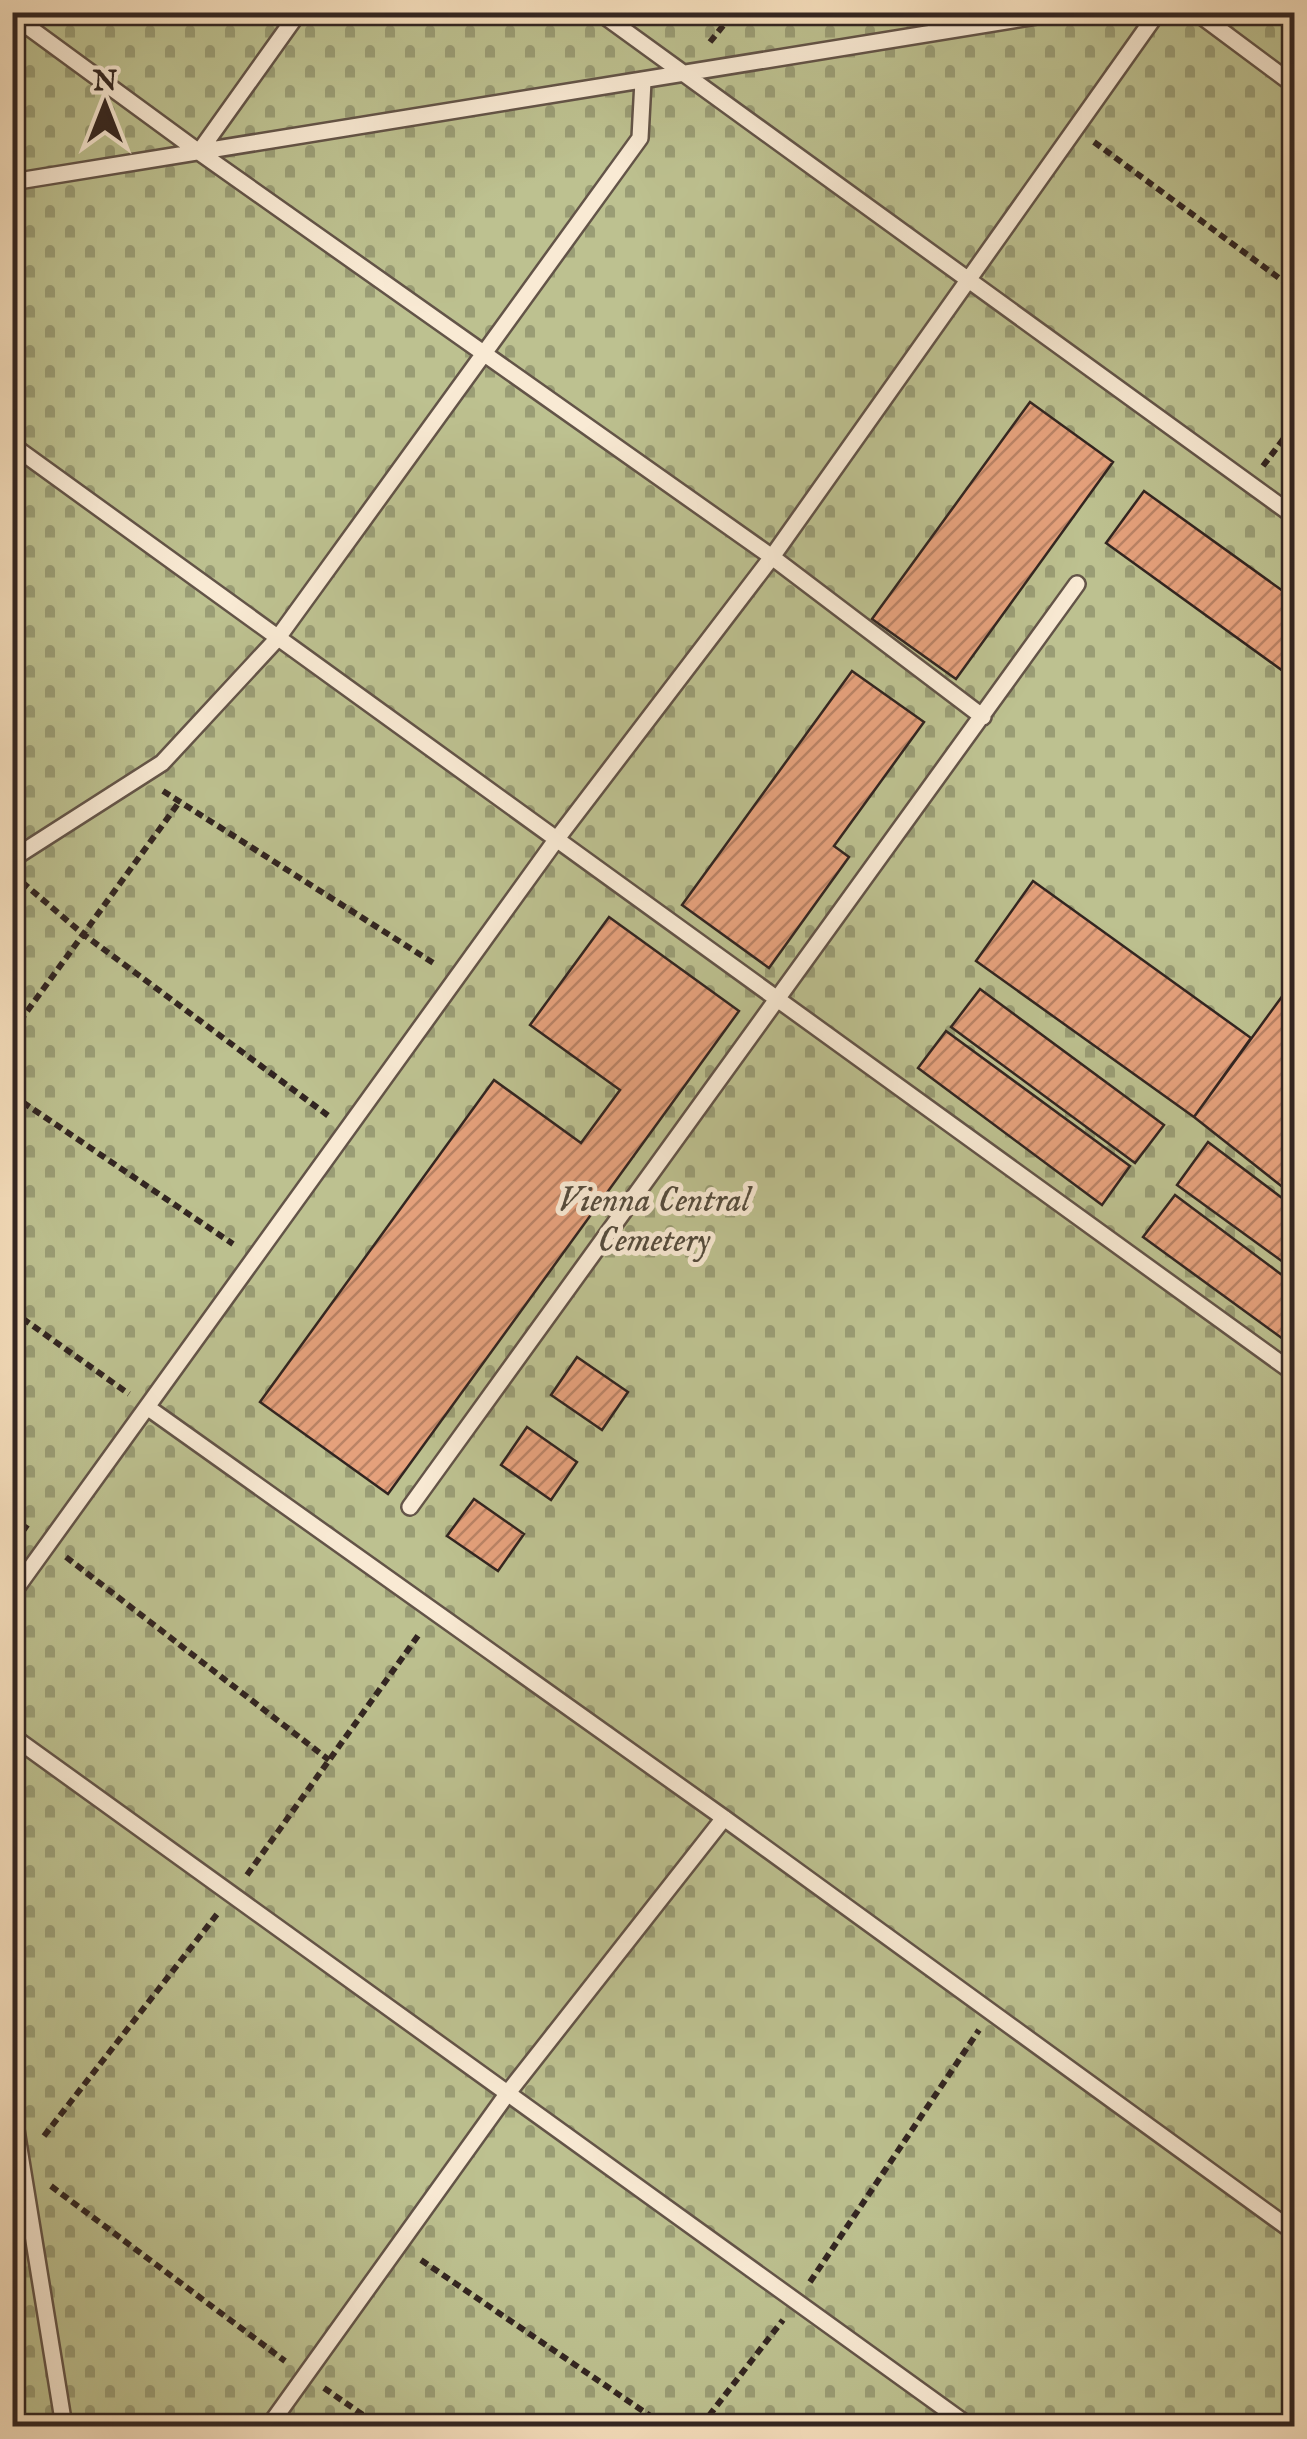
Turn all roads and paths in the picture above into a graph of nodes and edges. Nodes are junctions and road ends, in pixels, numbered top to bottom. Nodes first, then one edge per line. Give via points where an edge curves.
1 (299, 12) edge
2 (599, 12) edge
3 (1062, 12) edge
4 (1158, 12) edge
5 (1196, 12) edge
6 (12, 15) edge
7 (684, 74) junction
8 (642, 80) junction
9 (1294, 85) edge
10 (1075, 128) junction
11 (199, 152) junction
12 (12, 182) edge
13 (968, 278) junction
14 (1294, 289) edge
15 (486, 356) junction
16 (1294, 424) edge
17 (12, 445) edge
18 (1250, 483) junction
19 (1294, 516) edge
20 (772, 556) junction
21 (1077, 584) dead end
22 (278, 640) junction
23 (982, 717) junction
24 (141, 777) junction
25 (180, 802) junction
26 (556, 840) junction
27 (12, 858) edge
28 (12, 874) edge
29 (83, 934) junction
30 (456, 978) junction
31 (779, 1001) junction
32 (12, 1032) edge
33 (12, 1096) edge
34 (347, 1130) junction
35 (255, 1258) junction
36 (12, 1310) edge
37 (1294, 1373) edge
38 (147, 1408) junction
39 (410, 1507) dead end
40 (12, 1518) edge
41 (49, 1544) junction
42 (12, 1594) edge
43 (12, 1736) edge
44 (329, 1760) dead end
45 (724, 1818) junction
46 (991, 2012) junction
47 (507, 2094) junction
48 (12, 2106) edge
49 (22, 2164) junction
50 (1294, 2232) edge
51 (399, 2245) junction
52 (796, 2302) junction
53 (305, 2376) junction
54 (64, 2426) edge
55 (268, 2426) edge
56 (379, 2426) edge
57 (665, 2426) edge
58 (701, 2426) edge
59 (969, 2426) edge

1 - 11 lane
2 - 7 lane
3 - 7 lane
4 - 10 lane
5 - 9 lane
6 - 11 lane
7 - 8 lane
7 - 13 lane
8 - 11 lane
8 - 15 lane via 640,138
10 - 13 lane
10 - 14 path
11 - 12 lane
11 - 15 lane
13 - 18 lane
13 - 20 lane
15 - 20 lane
15 - 22 lane
16 - 18 path
17 - 22 lane
18 - 19 lane
20 - 23 lane
20 - 26 lane
21 - 23 lane
22 - 24 lane
22 - 26 lane
23 - 31 lane
24 - 25 path
24 - 27 lane
25 - 29 path
25 - 30 path
26 - 30 lane
26 - 31 lane
28 - 29 path
29 - 32 path
29 - 34 path
30 - 34 lane
31 - 37 lane
31 - 39 lane
33 - 35 path
34 - 35 lane
35 - 38 lane
36 - 38 path
38 - 41 lane
38 - 45 lane
40 - 41 path
41 - 42 lane
41 - 44 path
43 - 47 lane
45 - 46 lane
45 - 47 lane
46 - 50 lane
46 - 52 path
47 - 51 lane
47 - 52 lane
48 - 49 lane
49 - 53 path
49 - 54 lane
51 - 53 lane
51 - 57 path
52 - 58 path
52 - 59 lane
53 - 55 lane
53 - 56 path

